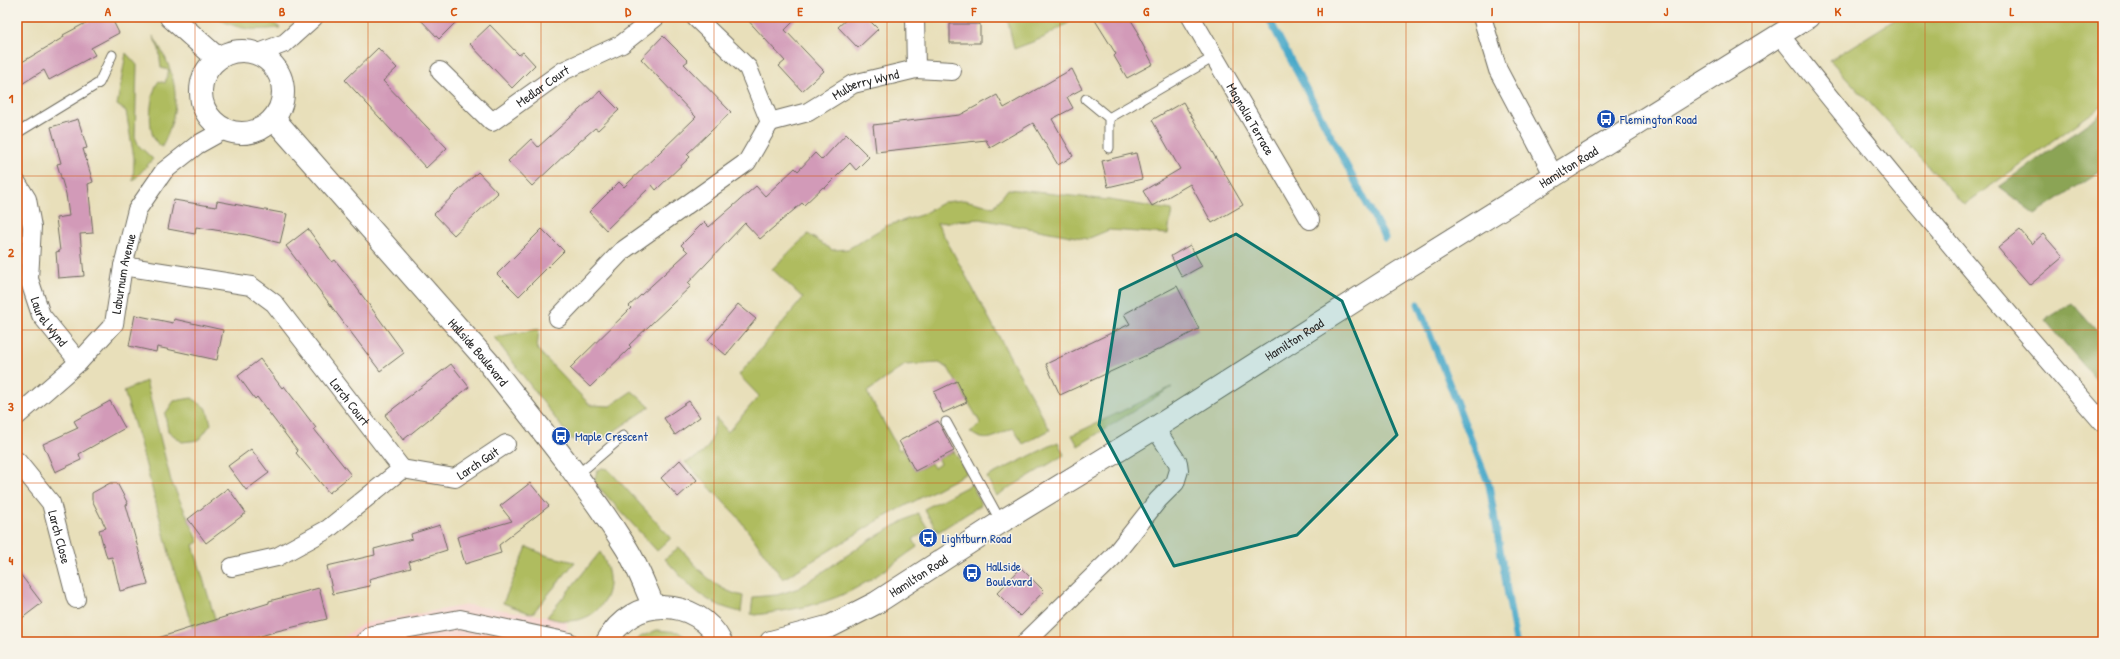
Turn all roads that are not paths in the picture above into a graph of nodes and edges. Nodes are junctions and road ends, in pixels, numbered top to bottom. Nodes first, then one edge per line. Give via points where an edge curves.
1 (171, 17) edge
2 (314, 17) edge
3 (656, 17) edge
4 (695, 17) edge
5 (915, 17) edge
6 (1191, 17) edge
7 (1482, 17) edge
8 (1808, 17) edge
9 (1780, 35) junction
10 (259, 53) junction
11 (112, 55) dead end
12 (1214, 57) junction
13 (217, 58) junction
14 (916, 69) junction
15 (952, 70) dead end
16 (440, 71) dead end
17 (1086, 99) dead end
18 (1109, 118) junction
19 (274, 119) junction
20 (770, 122) junction
21 (224, 130) junction
22 (17, 133) edge
23 (1109, 148) dead end
24 (1554, 176) junction
25 (17, 183) edge
26 (1310, 220) dead end
27 (123, 266) junction
28 (558, 318) dead end
29 (79, 362) junction
30 (17, 416) edge
31 (946, 422) dead end
32 (2103, 423) edge
33 (1155, 428) junction
34 (623, 436) dead end
35 (506, 444) dead end
36 (17, 461) edge
37 (402, 469) junction
38 (576, 476) junction
39 (1001, 522) junction
40 (232, 567) dead end
41 (76, 599) dead end
42 (654, 606) junction
43 (364, 642) edge
44 (570, 642) edge
45 (607, 642) edge
46 (721, 642) edge
47 (771, 642) edge
48 (1026, 642) edge

1 - 13 main road
2 - 10 street via 285,43
3 - 16 street, Medlar Court via 622,44 563,71 492,122
4 - 20 street via 748,68
5 - 14 street, Mulberry Wynd
6 - 12 street, Magnolia Terrace
7 - 24 street via 1498,70
8 - 9 main road, Hamilton Road
9 - 24 main road, Hamilton Road
9 - 32 street via 1905,192
10 - 13 main road via 231,51
10 - 19 main road via 276,66 285,89 282,107
11 - 22 lane via 99,83
12 - 18 lane
12 - 26 street, Magnolia Terrace
13 - 21 main road via 203,78 200,96 206,114
14 - 15 street
14 - 20 street, Mulberry Wynd via 853,84 808,112
17 - 18 lane
18 - 23 lane
19 - 21 main road via 253,133 234,134
19 - 38 main road, Hallside Boulevard via 488,362
20 - 28 street via 748,162 622,250
21 - 27 street, Laburnum Avenue via 197,145 164,171 136,210
24 - 33 main road, Hamilton Road
25 - 29 street, Laurel Wynd via 27,199 32,227 29,279 41,315
27 - 29 street, Laburnum Avenue via 114,324
27 - 37 street, Larch Court via 251,286 274,302
29 - 30 street, Laburnum Avenue
31 - 39 lane
33 - 39 main road, Hamilton Road
33 - 48 street via 1178,463 1179,470 1175,482 1112,558
34 - 38 lane
35 - 37 street, Larch Gait via 455,478
36 - 41 street, Larch Close via 50,503
37 - 40 street via 328,529 277,557
38 - 42 main road, Hallside Boulevard via 626,547
39 - 47 main road, Hamilton Road via 853,616 810,633
42 - 45 main road via 627,618 611,633
42 - 46 main road via 685,609 705,620
43 - 44 street via 372,635 460,619

